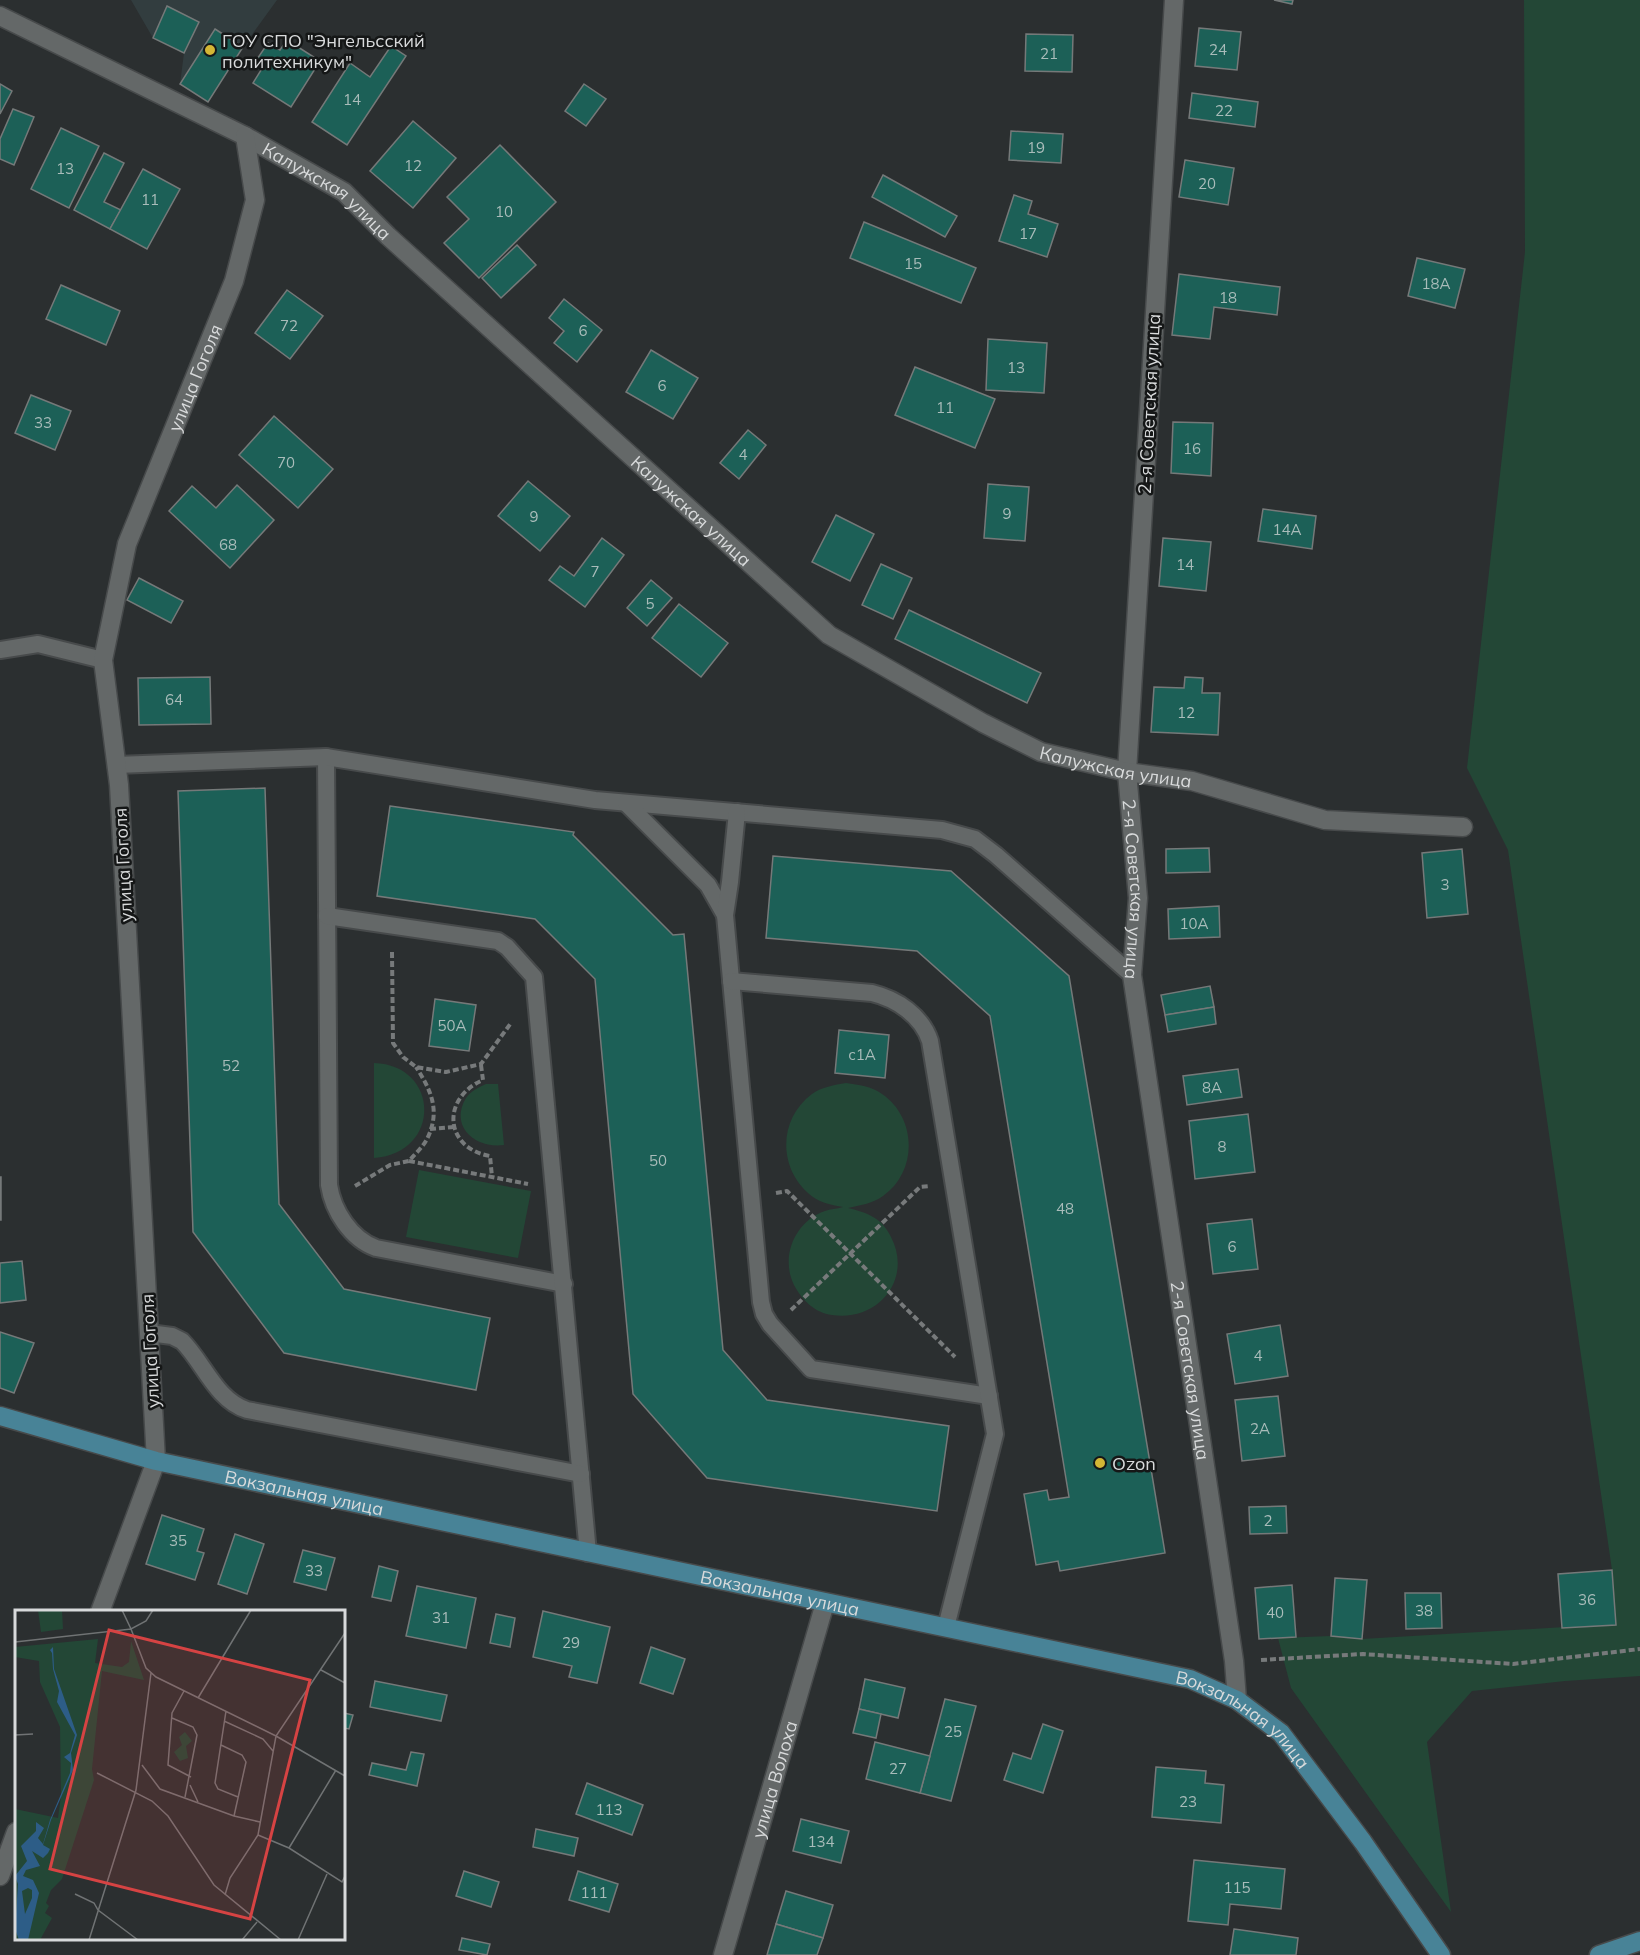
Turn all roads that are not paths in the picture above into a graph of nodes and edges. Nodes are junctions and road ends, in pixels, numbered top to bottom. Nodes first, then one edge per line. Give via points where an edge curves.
1 (1174, 0) edge
2 (0, 16) edge
3 (245, 136) junction
4 (0, 650) edge
5 (103, 660) junction
6 (326, 757) junction
7 (116, 765) junction
8 (1127, 772) junction
9 (626, 803) junction
10 (736, 812) junction
11 (1463, 827) dead end
12 (725, 915) junction
13 (327, 916) junction
14 (1132, 975) junction
15 (732, 981) junction
16 (564, 1284) junction
17 (149, 1332) junction
18 (989, 1396) junction
19 (0, 1416) edge
20 (156, 1461) junction
21 (581, 1474) junction
22 (588, 1553) junction
23 (825, 1603) junction
24 (100, 1610) edge
25 (946, 1627) junction
26 (1237, 1701) junction
27 (15, 1836) edge
28 (0, 1876) edge
29 (1640, 1941) edge
30 (723, 1955) edge
31 (1440, 1955) edge
32 (1599, 1955) edge

1 - 8 street, 2-я Советская улица
2 - 3 street, Калужская улица
3 - 5 street, улица Гоголя via 255,200 234,281 127,544
3 - 8 street, Калужская улица via 344,192 829,635 1041,752
4 - 5 lane via 38,644
5 - 7 street, улица Гоголя
6 - 7 lane
6 - 9 lane
6 - 13 lane
7 - 17 street, улица Гоголя
8 - 11 street, Калужская улица via 1192,781 1325,820
8 - 14 street, 2-я Советская улица via 1138,897
9 - 10 lane
9 - 12 lane via 708,885
10 - 12 lane
10 - 14 lane via 942,830 975,839
12 - 15 lane
13 - 16 lane via 498,941 534,977
13 - 16 lane via 329,1185 332,1200 355,1236 376,1248
14 - 26 street, 2-я Советская улица
15 - 18 lane via 889,997 927,1030
15 - 18 lane via 764,1314 811,1369
16 - 21 lane
17 - 20 street, улица Гоголя
17 - 21 lane via 182,1341 224,1396 247,1410
18 - 25 lane via 995,1434
19 - 20 main road, Вокзальная улица
20 - 22 main road, Вокзальная улица
20 - 24 street, улица Гоголя
21 - 22 lane
22 - 23 main road, Вокзальная улица
23 - 25 main road, Вокзальная улица
23 - 30 street, улица Волоха
25 - 26 main road, Вокзальная улица via 1190,1678
26 - 31 main road, Вокзальная улица via 1281,1733 1364,1842
27 - 28 street
29 - 32 main road

